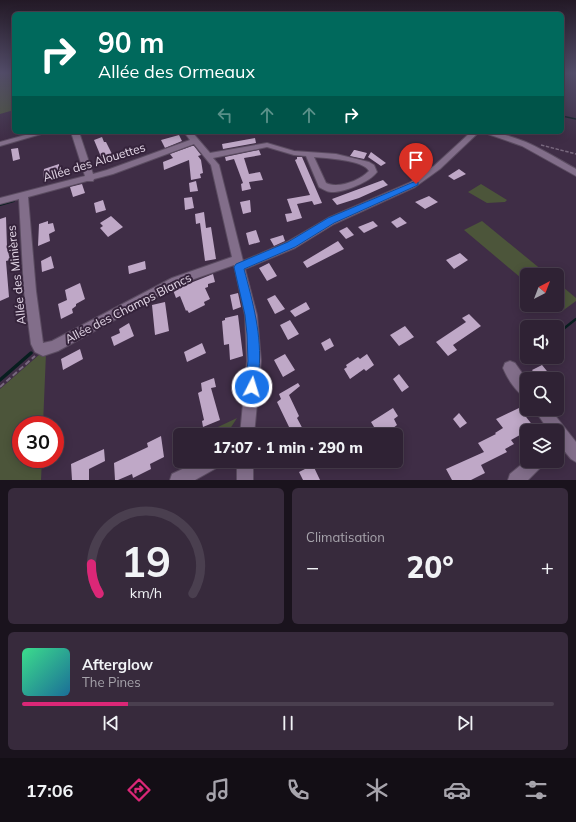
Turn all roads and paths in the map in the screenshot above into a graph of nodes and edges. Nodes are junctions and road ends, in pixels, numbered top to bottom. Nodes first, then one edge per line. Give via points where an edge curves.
1 (36, 134) edge
2 (76, 134) edge
3 (472, 134) edge
4 (493, 134) edge
5 (191, 136) edge
6 (2, 142) edge
7 (538, 144) dead end
8 (310, 154) junction
9 (576, 154) edge
10 (209, 156) junction
11 (576, 173) edge
12 (90, 178) junction
13 (23, 195) junction
14 (0, 201) edge
15 (238, 263) junction
16 (43, 350) junction
17 (510, 368) dead end
18 (520, 382) edge
19 (0, 387) edge
20 (249, 428) edge
21 (564, 444) edge
22 (576, 454) edge
23 (202, 468) edge
24 (245, 468) edge
25 (529, 468) edge
26 (178, 480) edge
27 (245, 480) edge
28 (516, 480) edge

1 - 6 street
2 - 12 street
3 - 15 street, Allée des Champs Blancs via 442,163 412,186 331,221 291,245 248,264
4 - 11 street via 526,144
5 - 10 street
5 - 12 street, Allée des Alouettes via 129,166
7 - 9 path
8 - 8 street via 336,156 366,164 373,172 367,178 338,189 330,189 322,185
8 - 10 street via 294,153 265,145
10 - 15 street via 218,175
12 - 13 street, Allée des Alouettes
13 - 14 street, Allée des Alouettes
13 - 16 street, Allée des Minières via 30,291 37,344
15 - 16 street, Allée des Champs Blancs via 191,275
15 - 20 street via 253,334 254,361
16 - 19 path
17 - 18 street
21 - 22 street
23 - 26 street
24 - 27 street
25 - 28 street

